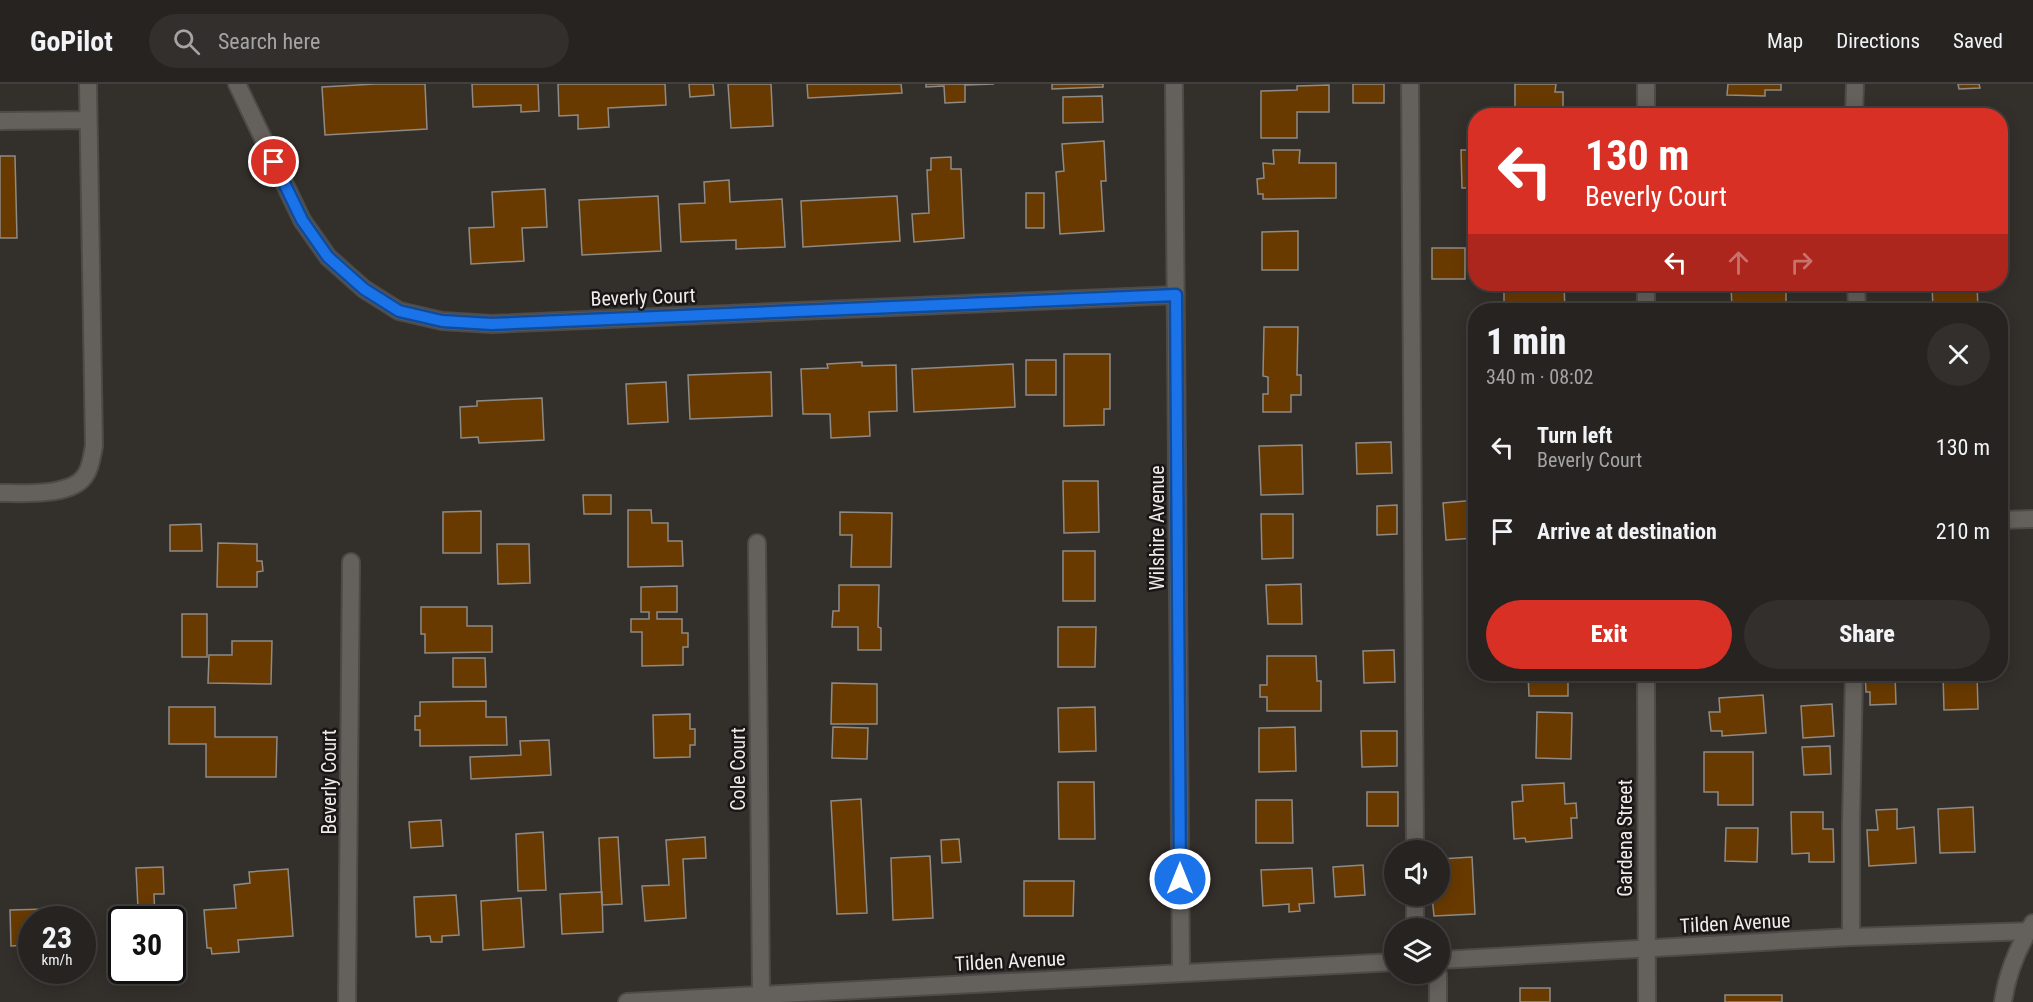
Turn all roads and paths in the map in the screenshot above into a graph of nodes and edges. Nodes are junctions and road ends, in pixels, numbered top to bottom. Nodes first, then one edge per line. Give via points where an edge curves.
1 (88, 84) edge
2 (237, 84) edge
3 (1174, 84) edge
4 (1410, 84) edge
5 (1646, 84) edge
6 (1855, 84) edge
7 (1646, 108) edge
8 (1854, 108) edge
9 (88, 120) junction
10 (0, 122) edge
11 (1176, 295) junction
12 (0, 493) edge
13 (2033, 519) edge
14 (2008, 520) edge
15 (758, 543) dead end
16 (351, 562) dead end
17 (1646, 681) edge
18 (1854, 681) edge
19 (1415, 840) edge
20 (2031, 928) edge
21 (1851, 938) junction
22 (1647, 948) junction
23 (1450, 959) edge
24 (1384, 963) edge
25 (1181, 972) junction
26 (1437, 984) edge
27 (761, 995) junction
28 (820, 997) edge
29 (347, 1002) edge
30 (627, 1002) edge
31 (641, 1002) edge
32 (1438, 1002) edge
33 (1647, 1002) edge
34 (2003, 1002) edge

1 - 9 street
2 - 11 street, Beverly Court via 302,220 328,257 364,289 399,311 442,321 492,324
3 - 11 street, Wilshire Avenue
4 - 19 street
5 - 7 street
6 - 8 street
9 - 10 street
9 - 12 street via 94,446 86,476 68,489
11 - 25 street, Wilshire Avenue
13 - 14 street
15 - 27 street, Cole Court
16 - 29 street, Beverly Court
17 - 22 street, Gardena Street
18 - 21 street
20 - 21 street, Tilden Avenue
20 - 34 street via 2016,954
21 - 22 street, Tilden Avenue
22 - 23 street, Tilden Avenue
22 - 33 street, Gardena Street
24 - 25 street, Tilden Avenue
25 - 28 street, Tilden Avenue
26 - 32 street
27 - 28 street, Tilden Avenue
27 - 31 street, Tilden Avenue
30 - 31 street, Tilden Avenue

